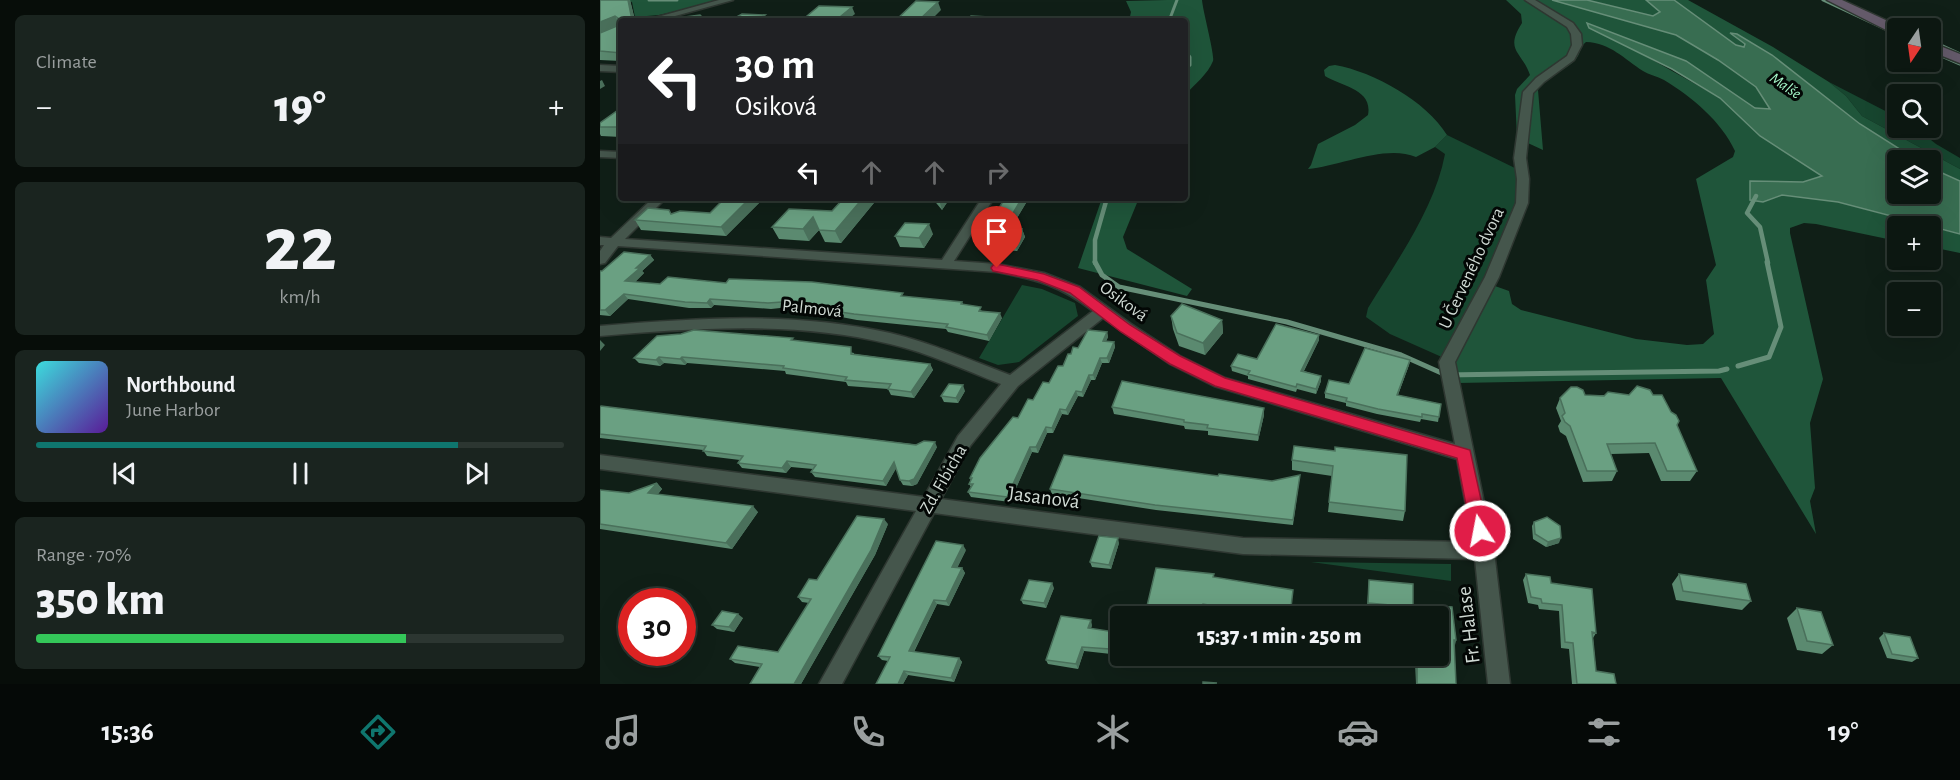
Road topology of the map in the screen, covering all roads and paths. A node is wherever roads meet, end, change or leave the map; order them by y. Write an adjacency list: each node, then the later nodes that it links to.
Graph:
1 (729, 0): 4 (street)
2 (1529, 0): 21 (street, U Červeného dvora)
3 (1833, 0): 5 (street)
4 (659, 18)
5 (1887, 26)
6 (1941, 51): 7 (street)
7 (1960, 59)
8 (600, 68): 9 (street)
9 (618, 69)
10 (600, 154): 11 (street)
11 (618, 155)
12 (657, 201): 15 (street)
13 (986, 201): 17 (street)
14 (600, 241): 15 (street, Osiková)
15 (614, 242): 16 (street); 17 (street, Osiková)
16 (600, 260)
17 (945, 265): 18 (street, Osiková)
18 (1103, 311): 20 (street, Zd. Fibicha); 21 (street, Osiková)
19 (600, 332): 20 (street, Palmová)
20 (1012, 382): 23 (street, Zd. Fibicha)
21 (1464, 454): 24 (street, Fr. Halase)
22 (600, 462): 23 (street, Jasanová)
23 (928, 505): 24 (street, Jasanová); 25 (street, Zd. Fibicha)
24 (1484, 551): 26 (street, Fr. Halase)
25 (830, 684)
26 (1499, 684)

